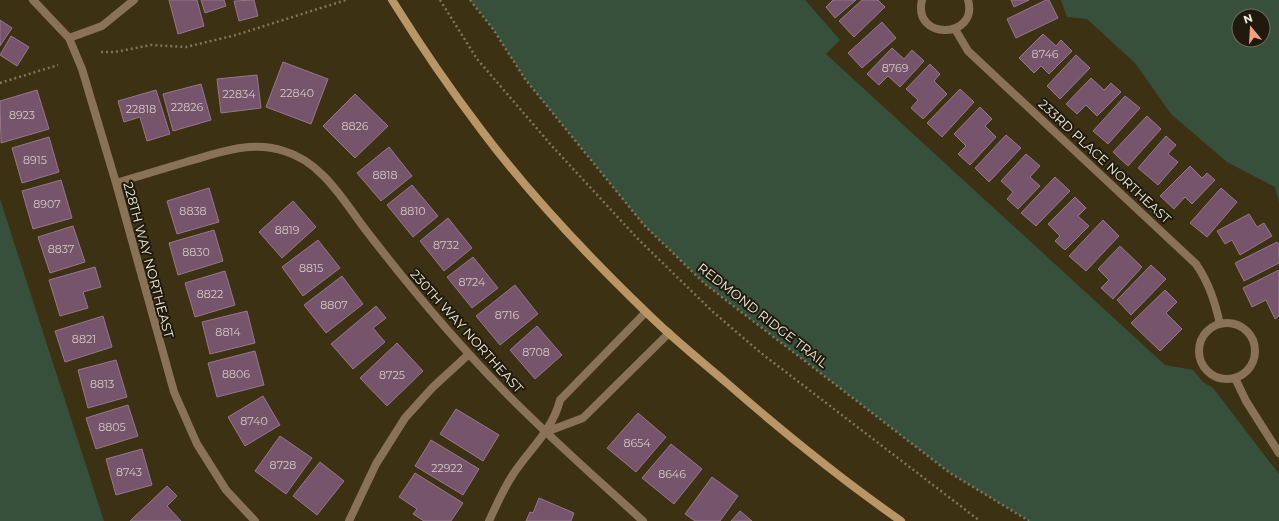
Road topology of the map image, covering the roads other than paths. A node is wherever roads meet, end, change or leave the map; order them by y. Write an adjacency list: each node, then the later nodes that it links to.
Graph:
1 (33, 0): 7 (street, 228TH WAY NORTHEAST)
2 (134, 0): 7 (street)
3 (392, 0): 9 (street)
4 (922, 0): 6 (street)
5 (968, 0): 6 (street)
6 (955, 29): 10 (street, 233RD PLACE NORTHEAST)
7 (69, 38): 8 (street, 228TH WAY NORTHEAST)
8 (116, 183): 12 (street, 230TH WAY NORTHEAST); 16 (street, 228TH WAY NORTHEAST)
9 (646, 312): 11 (street); 14 (street)
10 (1220, 324): 13 (street); 13 (street)
11 (670, 334): 14 (street); 20 (street)
12 (469, 354): 14 (street, 230TH WAY NORTHEAST); 17 (street)
13 (1235, 378): 15 (street)
14 (546, 432): 18 (street); 19 (street, 230TH WAY NORTHEAST)
15 (1279, 453)
16 (255, 521)
17 (348, 521)
18 (489, 521)
19 (643, 521)
20 (901, 521)

